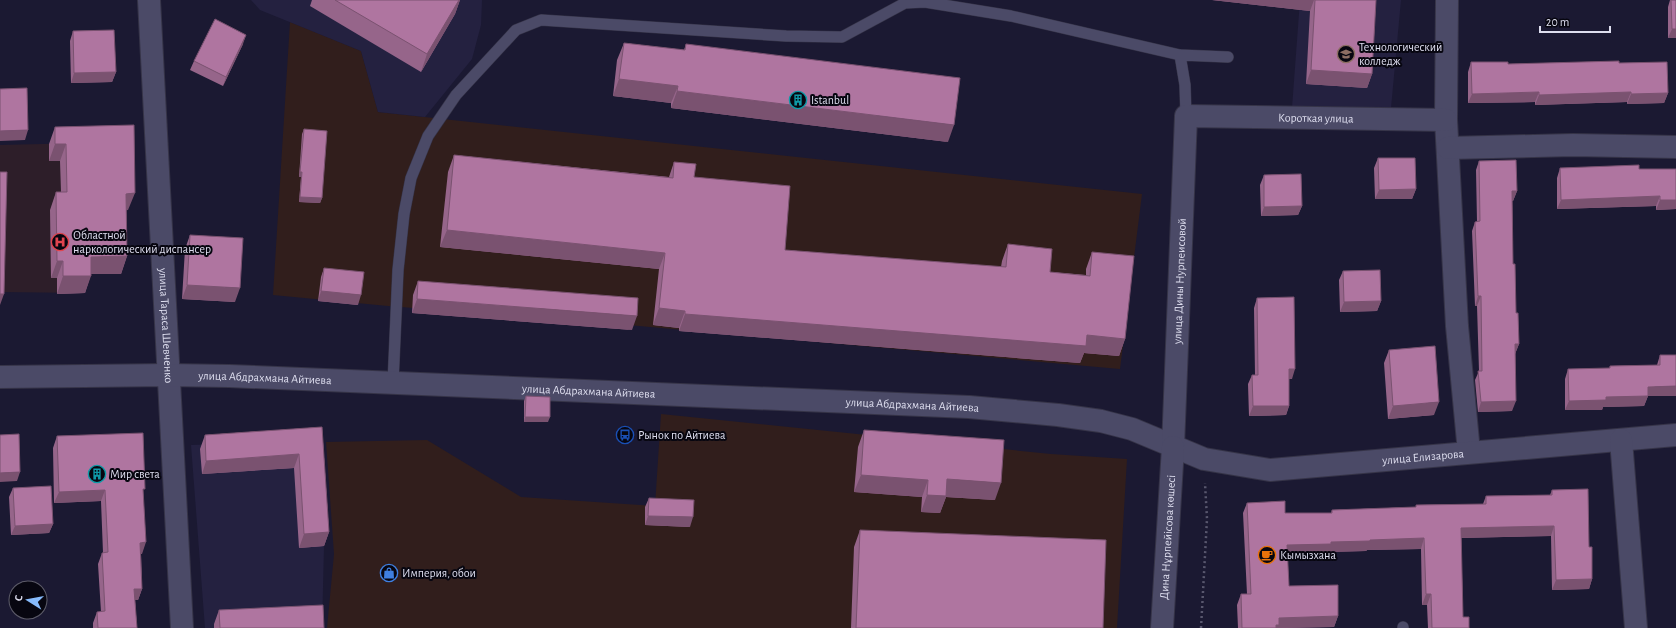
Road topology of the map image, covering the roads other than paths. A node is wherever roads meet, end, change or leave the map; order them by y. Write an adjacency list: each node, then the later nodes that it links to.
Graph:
1 (149, 0): 9 (street, улица Тараса Шевченко)
2 (1447, 0): 6 (street)
3 (1180, 55): 4 (lane); 5 (lane); 11 (lane)
4 (1228, 58)
5 (1186, 116): 6 (street, Короткая улица); 14 (street, улица Дины Нурпеисовой)
6 (1446, 120): 8 (street)
7 (1676, 147): 8 (street)
8 (1448, 148): 15 (street)
9 (168, 375): 10 (street, улица Абдрахмана Айтиева); 11 (street, улица Абдрахмана Айтиева); 16 (street, улица Тараса Шевченко)
10 (0, 376)
11 (393, 383): 14 (street, улица Абдрахмана Айтиева)
12 (1676, 435): 13 (street, улица Елизарова)
13 (1621, 440): 15 (street, улица Елизарова); 18 (street)
14 (1173, 447): 15 (street, улица Елизарова); 17 (street, Дина Нұрпейісова көшесі)
15 (1468, 452)
16 (182, 628)
17 (1162, 628)
18 (1636, 628)

